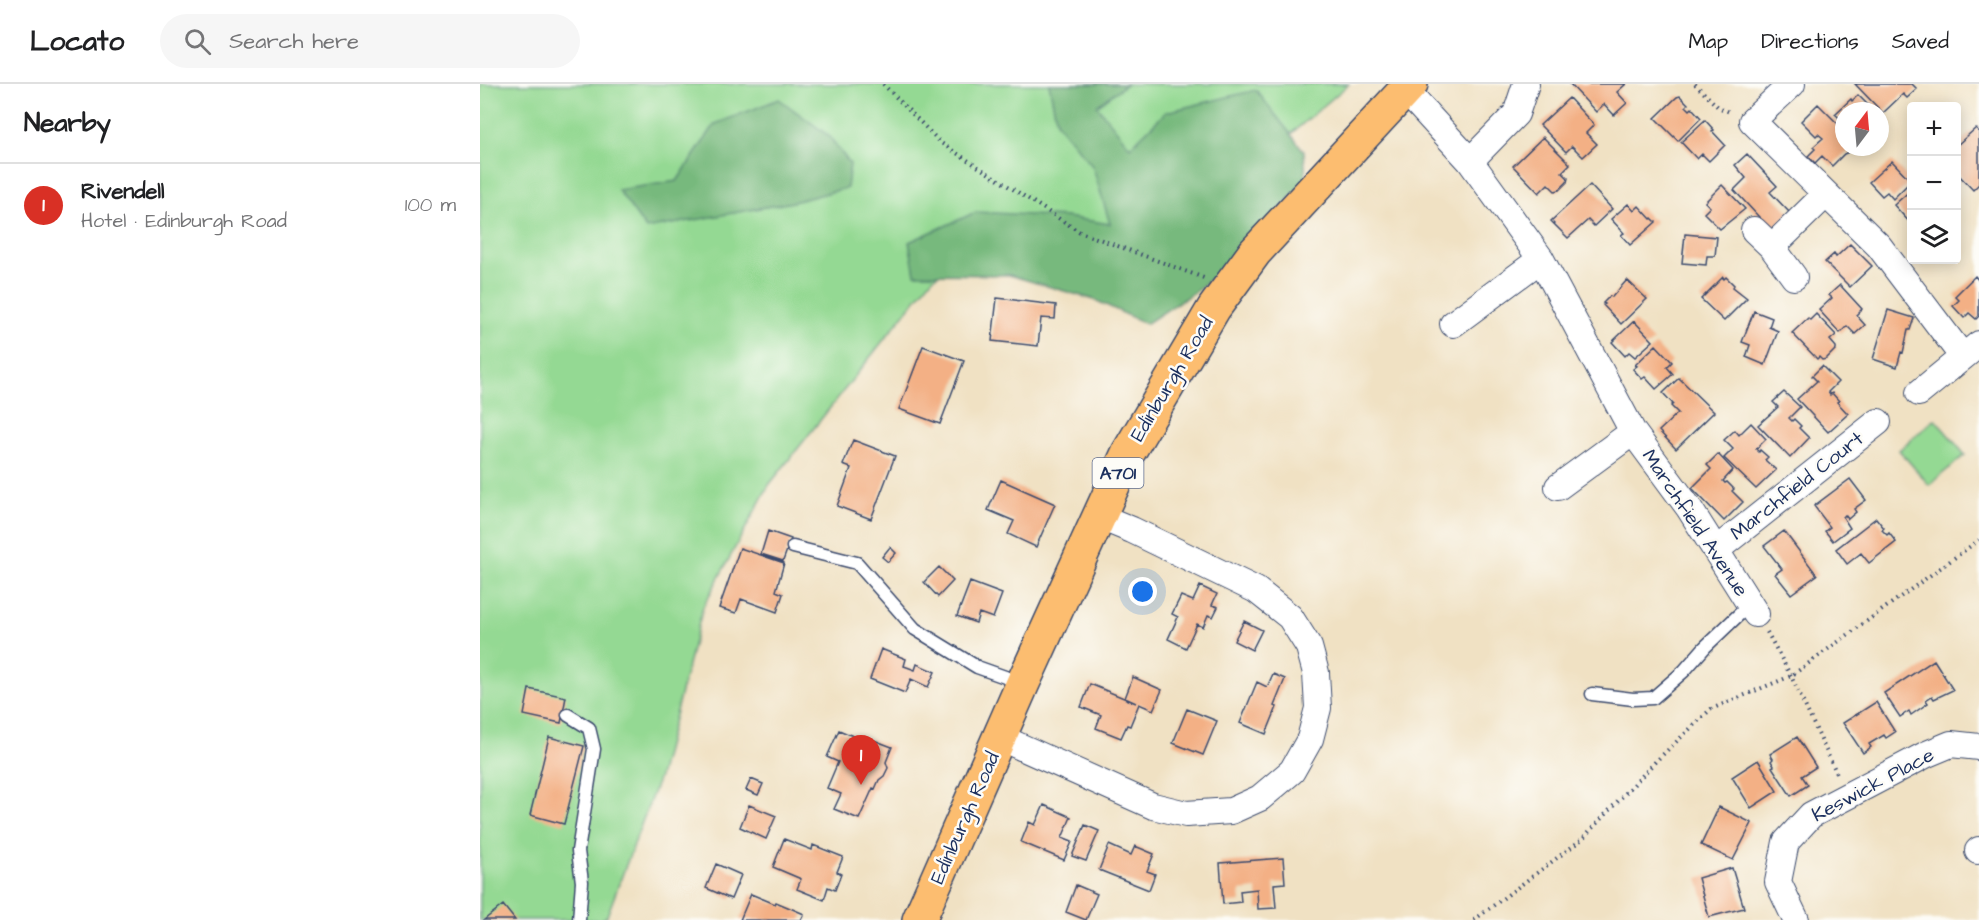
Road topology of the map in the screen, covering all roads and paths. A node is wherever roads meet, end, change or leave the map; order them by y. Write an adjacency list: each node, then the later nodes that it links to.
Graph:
1 (883, 84): 11 (path)
2 (1526, 84): 7 (street)
3 (1695, 84): 6 (path)
4 (1792, 84): 6 (street)
5 (1408, 87): 7 (street, Marchfield Avenue); 11 (main road, Edinburgh Road / A701)
6 (1752, 122): 8 (street)
7 (1470, 161): 9 (street, Marchfield Avenue)
8 (1825, 195): 10 (street); 13 (street)
9 (1541, 259): 12 (street); 16 (street, Marchfield Avenue)
10 (1794, 277)
11 (1230, 287): 18 (main road, Edinburgh Road / A701)
12 (1453, 324)
13 (1971, 351): 14 (street)
14 (1919, 393)
15 (1878, 422): 21 (street, Marchfield Court)
16 (1633, 432): 17 (street, Marchfield Avenue); 21 (street, Marchfield Avenue)
17 (1558, 487)
18 (1098, 516): 24 (main road, Edinburgh Road / A701); 27 (street)
19 (1979, 540): 23 (path)
20 (794, 547): 24 (lane)
21 (1716, 550): 22 (street, Marchfield Avenue)
22 (1753, 609): 23 (path); 25 (lane)
23 (1791, 676): 29 (path); 32 (path)
24 (1023, 684): 27 (main road, Edinburgh Road / A701)
25 (1592, 694)
26 (568, 715): 30 (lane)
27 (1000, 738): 31 (main road, Edinburgh Road / A701)
28 (1979, 747): 29 (street, Keswick Place)
29 (1848, 796): 33 (street, Keswick Place)
30 (579, 920)
31 (919, 920)
32 (1474, 920)
33 (1796, 920)

